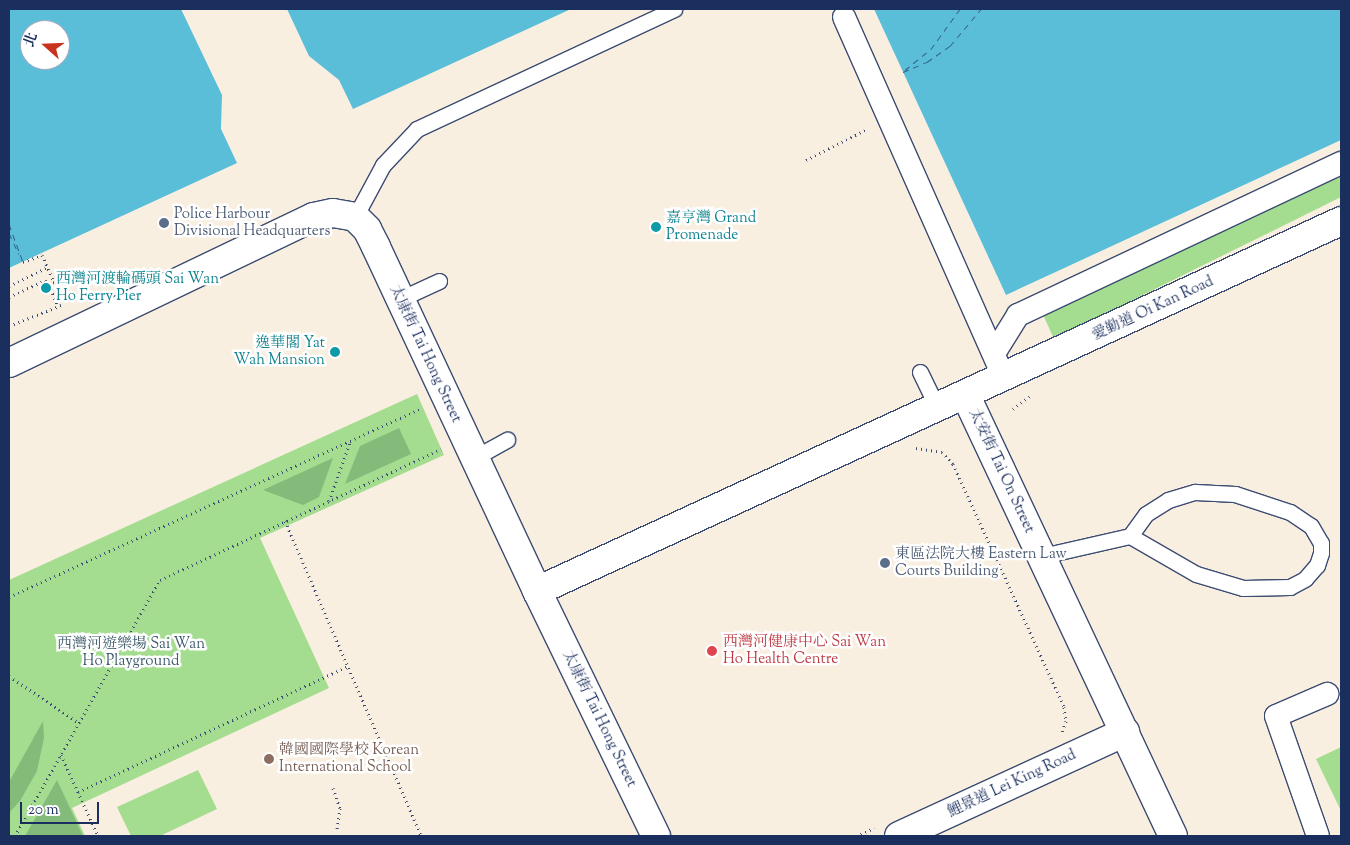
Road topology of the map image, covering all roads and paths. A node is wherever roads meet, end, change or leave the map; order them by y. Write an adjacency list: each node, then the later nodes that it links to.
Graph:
1 (674, 9): 6 (lane)
2 (844, 17): 3 (street)
3 (890, 118): 4 (path); 18 (street)
4 (806, 160)
5 (1341, 163): 18 (street)
6 (355, 217): 14 (street, 太康街 Tai Hong Street); 19 (street)
7 (1341, 221): 21 (street, 愛勤道 Oi Kan Road)
8 (23, 262): 9 (path)
9 (48, 267): 11 (path); 12 (path)
10 (439, 282): 14 (lane)
11 (9, 286)
12 (53, 293): 13 (path); 16 (path)
13 (9, 297)
14 (400, 299): 29 (street, 太康街 Tai Hong Street)
15 (74, 300): 16 (path)
16 (58, 306): 17 (path)
17 (9, 326)
18 (995, 352): 21 (street)
19 (9, 363)
20 (920, 372): 24 (lane)
21 (1002, 379): 22 (street, 愛勤道 Oi Kan Road)
22 (966, 396): 24 (street, 太安街 Tai On Street); 33 (street, 太安街 Tai On Street)
23 (429, 405): 26 (path)
24 (938, 409): 34 (street, 太安街 Tai On Street)
25 (507, 440): 29 (lane)
26 (350, 441): 30 (path); 35 (path)
27 (447, 445): 30 (path)
28 (909, 450): 41 (path)
29 (474, 458): 34 (street, 太康街 Tai Hong Street)
30 (329, 501): 31 (path)
31 (285, 521): 36 (path); 39 (path)
32 (1130, 536): 32 (lane); 33 (lane)
33 (1042, 556): 40 (street, 太安街 Tai On Street)
34 (537, 591): 50 (street, 太康街 Tai Hong Street)
35 (9, 597)
36 (348, 666): 44 (path); 49 (path)
37 (9, 676): 39 (path)
38 (1327, 694): 53 (street)
39 (79, 723): 42 (path)
40 (1125, 732): 46 (street, 鯉景道 Lei King Road); 52 (street, 太安街 Tai On Street)
41 (1059, 738)
42 (61, 755): 44 (path); 47 (path)
43 (332, 788): 45 (path)
44 (78, 792): 48 (path)
45 (337, 830)
46 (891, 830): 51 (path)
47 (15, 836)
48 (98, 836)
49 (421, 836)
50 (656, 836)
51 (856, 836)
52 (1173, 836)
53 (1318, 836)

